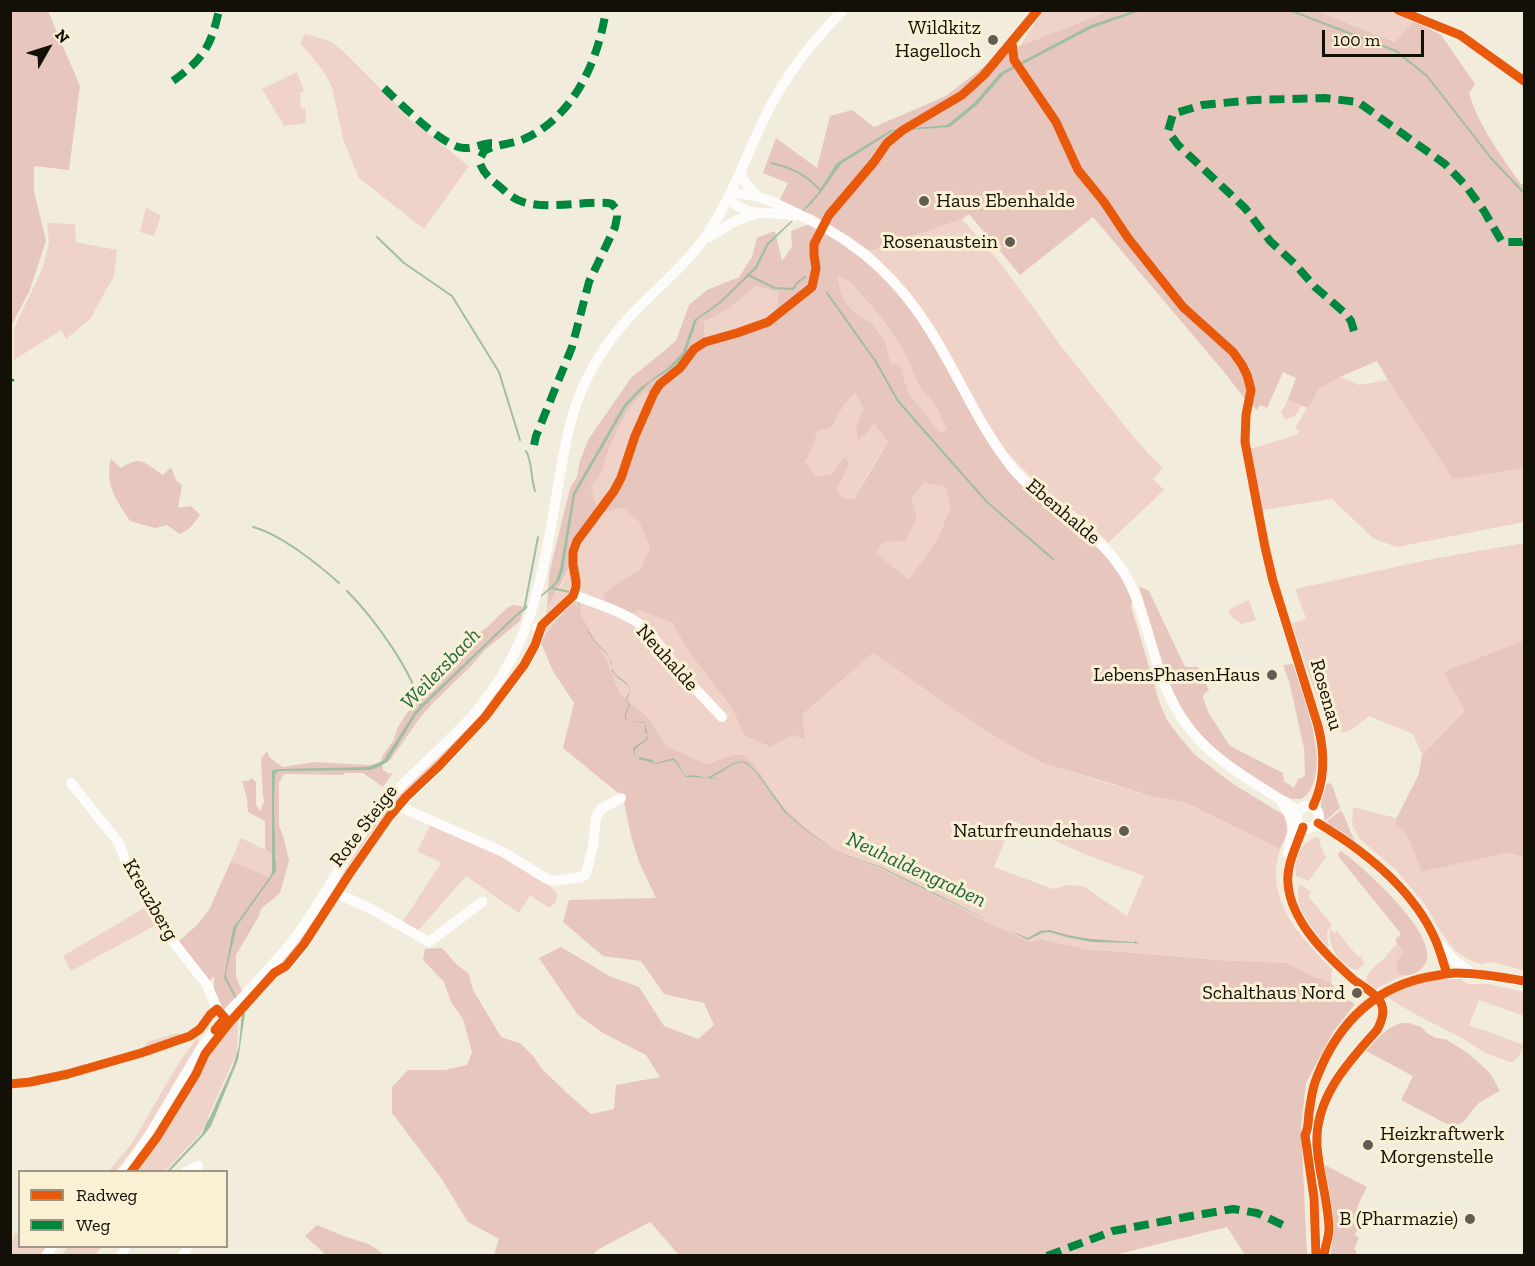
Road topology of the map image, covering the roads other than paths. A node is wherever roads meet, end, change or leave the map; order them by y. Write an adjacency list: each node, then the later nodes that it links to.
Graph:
1 (843, 10): 4 (street)
2 (1398, 10): 3 (street)
3 (1524, 81)
4 (740, 173): 5 (street); 6 (street)
5 (730, 196): 6 (street, Ebenhalde); 7 (street, Ebenhalde); 9 (street)
6 (757, 196): 8 (street, Ebenhalde)
7 (757, 213): 8 (street, Ebenhalde); 9 (street)
8 (809, 220): 16 (street, Ebenhalde)
9 (701, 243): 12 (street)
10 (1277, 595): 18 (street, Rosenau)
11 (542, 626): 12 (street); 13 (street, Neuhalde); 17 (street, Rote Steige)
12 (526, 627): 27 (street)
13 (722, 717)
14 (72, 783): 29 (street, Kreuzberg)
15 (621, 798): 17 (street, Rote Steige)
16 (1281, 799): 19 (street, Ebenhalde); 22 (street)
17 (398, 806): 23 (street, Rote Steige)
18 (1313, 806): 19 (street); 20 (street)
19 (1298, 811): 21 (street)
20 (1318, 823): 21 (street); 25 (street)
21 (1303, 827): 22 (street)
22 (1289, 867): 30 (street)
23 (336, 894): 24 (street, Rote Steige); 27 (street, Rote Steige)
24 (482, 903)
25 (1435, 939): 26 (street); 26 (street)
26 (1474, 974): 28 (street)
27 (264, 975): 29 (street)
28 (1524, 981)
29 (229, 1013): 32 (street)
30 (1318, 1121): 34 (street); 35 (street)
31 (198, 1166): 33 (street)
32 (124, 1170)
33 (190, 1170)
34 (1316, 1256)
35 (1324, 1256)

